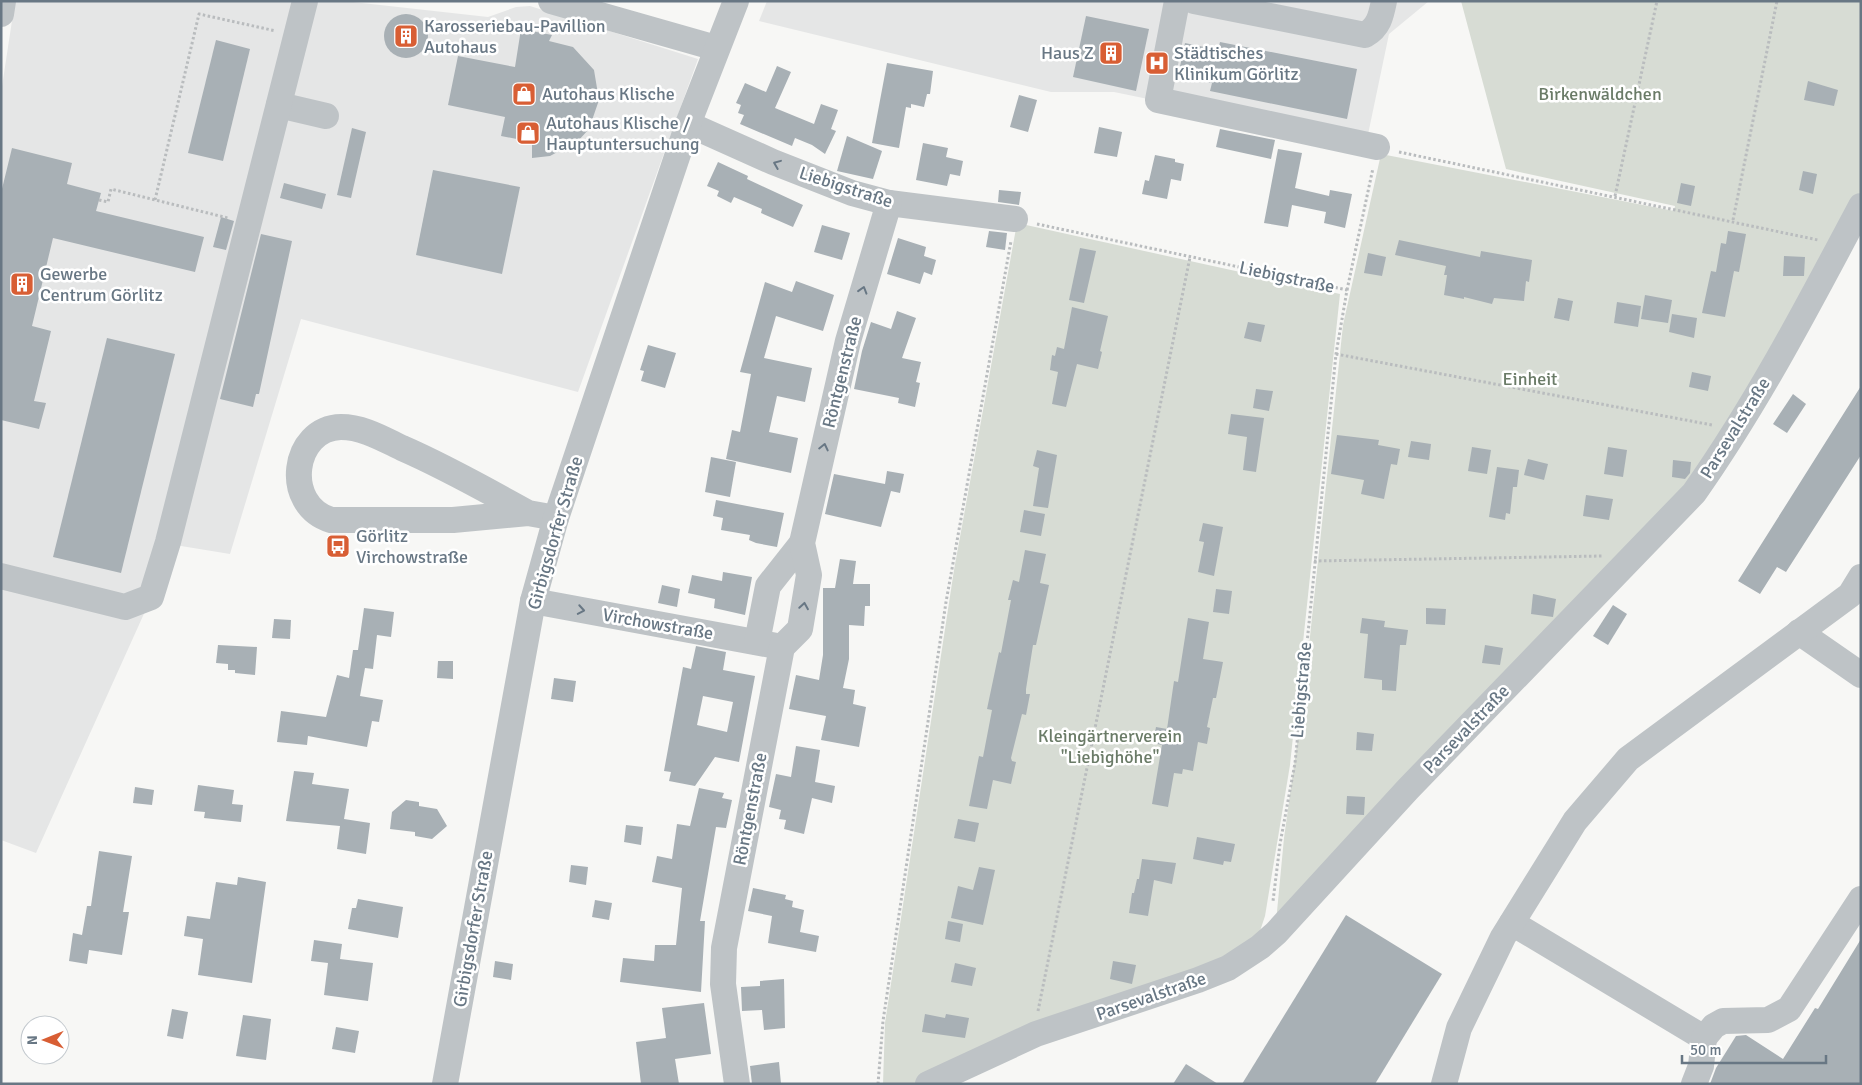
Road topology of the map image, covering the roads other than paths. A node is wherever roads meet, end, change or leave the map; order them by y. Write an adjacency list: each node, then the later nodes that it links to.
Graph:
1 (3, 1): 8 (street)
2 (304, 1): 10 (street)
3 (550, 1): 9 (street)
4 (736, 1): 9 (street, Girbigsdorfer Straße)
5 (1177, 1): 13 (street)
6 (1194, 1): 7 (street)
7 (1384, 1)
8 (1, 14)
9 (716, 48): 12 (street, Girbigsdorfer Straße)
10 (279, 104): 11 (street); 20 (street)
11 (326, 116)
12 (688, 124): 14 (street, Liebigstraße, one-way to 12); 18 (street, Girbigsdorfer Straße)
13 (1377, 147)
14 (889, 203): 16 (street, Liebigstraße); 19 (street, Röntgenstraße, one-way to 14)
15 (1861, 206): 31 (street, Parsevalstraße)
16 (1016, 219)
17 (528, 513): 17 (street); 18 (street)
18 (556, 518): 22 (street, Girbigsdorfer Straße)
19 (802, 543): 24 (street, Röntgenstraße); 24 (street, Röntgenstraße, one-way to 19)
20 (1, 576)
21 (1861, 577): 23 (street)
22 (533, 601): 24 (street, Virchowstraße, one-way to 24); 29 (street, Girbigsdorfer Straße)
23 (1799, 632): 25 (street); 27 (street)
24 (770, 645): 30 (street, Röntgenstraße)
25 (1861, 675)
26 (1861, 899): 28 (street)
27 (1512, 923): 28 (street); 32 (street)
28 (1704, 1038): 33 (street)
29 (445, 1084)
30 (737, 1084)
31 (928, 1084)
32 (1444, 1084)
33 (1694, 1084)

